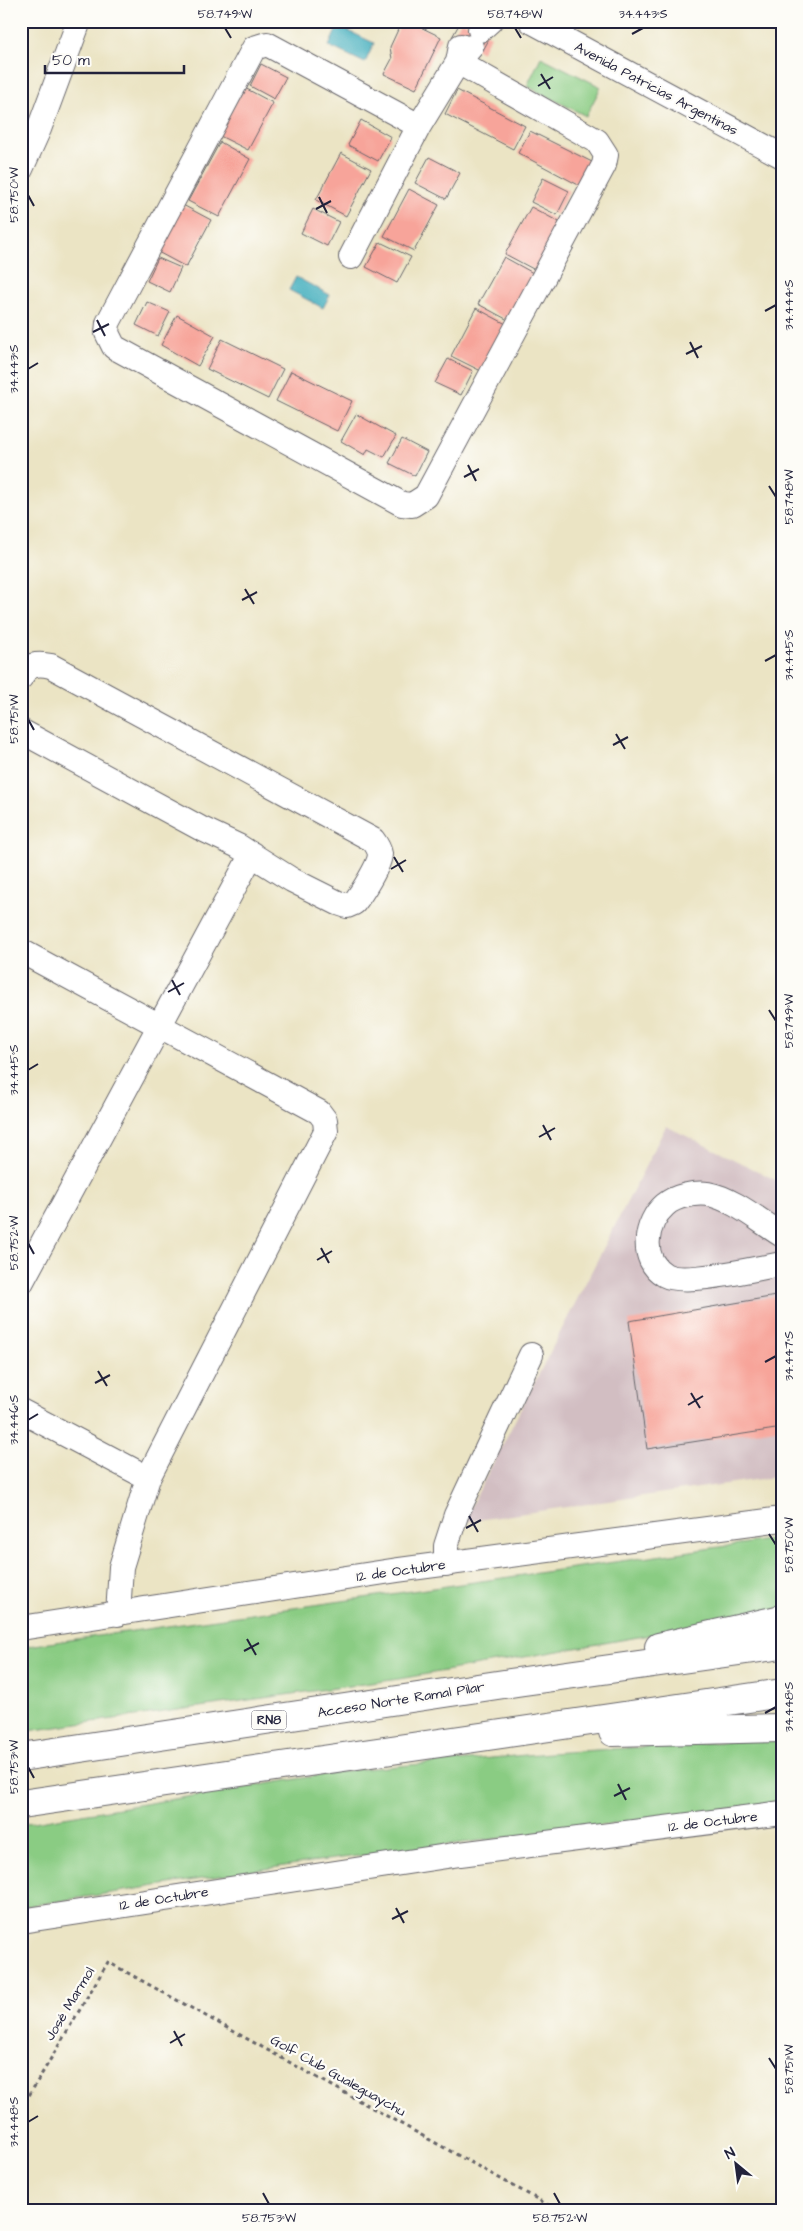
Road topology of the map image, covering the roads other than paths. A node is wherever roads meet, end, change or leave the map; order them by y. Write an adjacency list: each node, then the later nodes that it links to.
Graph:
1 (79, 21): 7 (street)
2 (531, 21): 3 (street, Avenida Patricias Argentinas)
3 (556, 27): 6 (street, Avenida Patricias Argentinas)
4 (472, 35): 5 (street); 5 (street)
5 (419, 126): 8 (street)
6 (782, 156)
7 (21, 169)
8 (351, 257)
9 (21, 677): 11 (street)
10 (21, 732): 11 (street)
11 (245, 850): 13 (street)
12 (21, 951): 13 (street)
13 (152, 1022): 15 (street); 17 (street); 20 (street)
14 (782, 1235): 16 (street)
15 (21, 1251)
16 (782, 1264)
17 (21, 1283)
18 (532, 1355): 22 (street)
19 (21, 1411): 20 (street)
20 (148, 1478): 23 (street)
21 (782, 1519): 22 (street, 12 de Octubre)
22 (446, 1564): 23 (street, 12 de Octubre)
23 (118, 1614): 25 (street, 12 de Octubre)
24 (782, 1619): 27 (highway)
25 (21, 1628)
26 (782, 1645): 27 (highway, Acceso Norte Ramal Pilar / RN8)
27 (517, 1682): 31 (highway, Acceso Norte Ramal Pilar / RN8)
28 (782, 1693): 30 (highway)
29 (782, 1728): 30 (highway)
30 (495, 1734): 32 (highway)
31 (21, 1757)
32 (21, 1804)
33 (782, 1813): 34 (street, 12 de Octubre)
34 (21, 1921)

